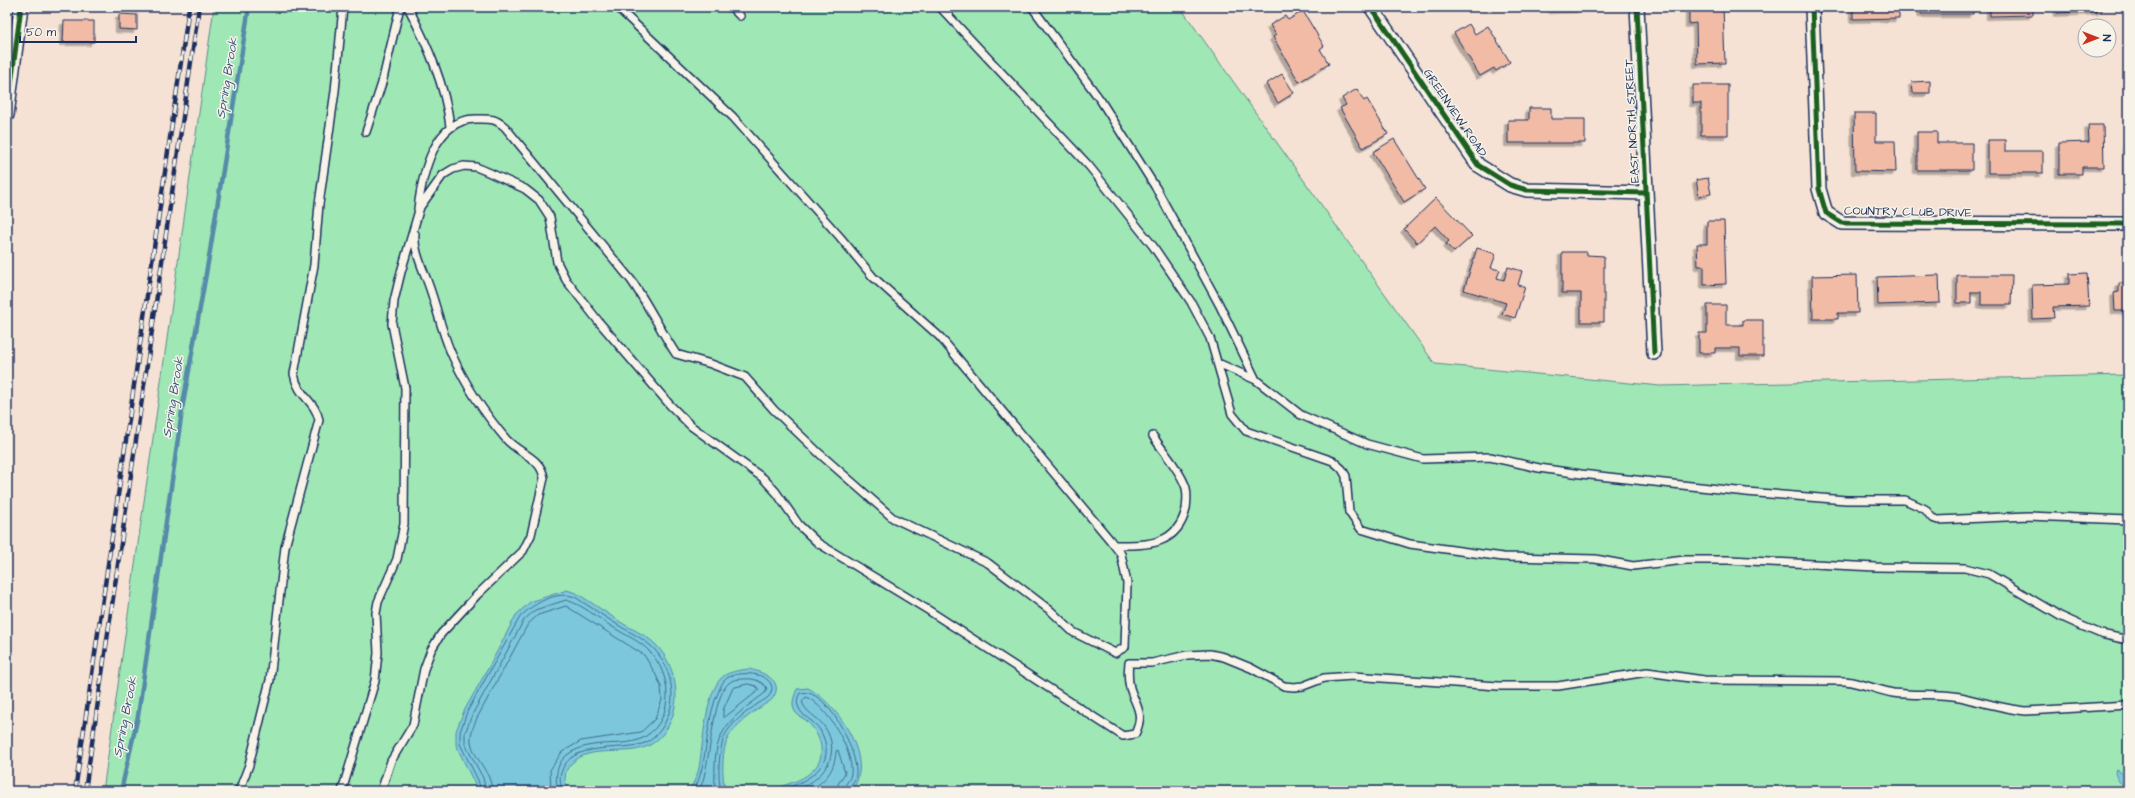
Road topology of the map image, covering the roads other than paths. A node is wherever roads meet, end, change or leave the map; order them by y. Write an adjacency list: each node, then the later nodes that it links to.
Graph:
1 (21, 7): 13 (street)
2 (343, 7): 30 (lane)
3 (400, 7): 16 (lane)
4 (408, 7): 15 (lane)
5 (617, 7): 25 (lane)
6 (731, 7): 12 (lane)
7 (940, 7): 21 (lane)
8 (1032, 7): 22 (lane)
9 (1371, 7): 17 (street, GREENVIEW ROAD)
10 (1637, 7): 17 (street, EAST NORTH STREET)
11 (1812, 7): 19 (street, COUNTRY CLUB DRIVE)
12 (740, 16)
13 (12, 36): 14 (street)
14 (7, 115)
15 (450, 126): 18 (lane); 27 (lane)
16 (366, 132)
17 (1646, 193): 20 (street, EAST NORTH STREET)
18 (416, 222): 28 (lane); 31 (lane); 32 (lane)
19 (2128, 224)
20 (1654, 354)
21 (1218, 363): 22 (lane); 26 (lane)
22 (1256, 380): 24 (lane)
23 (1153, 436): 25 (lane)
24 (2128, 520)
25 (1114, 545): 27 (lane)
26 (2128, 640)
27 (1120, 652): 28 (lane)
28 (1129, 662): 29 (lane)
29 (2128, 705)
30 (239, 791)
31 (342, 791)
32 (381, 791)

